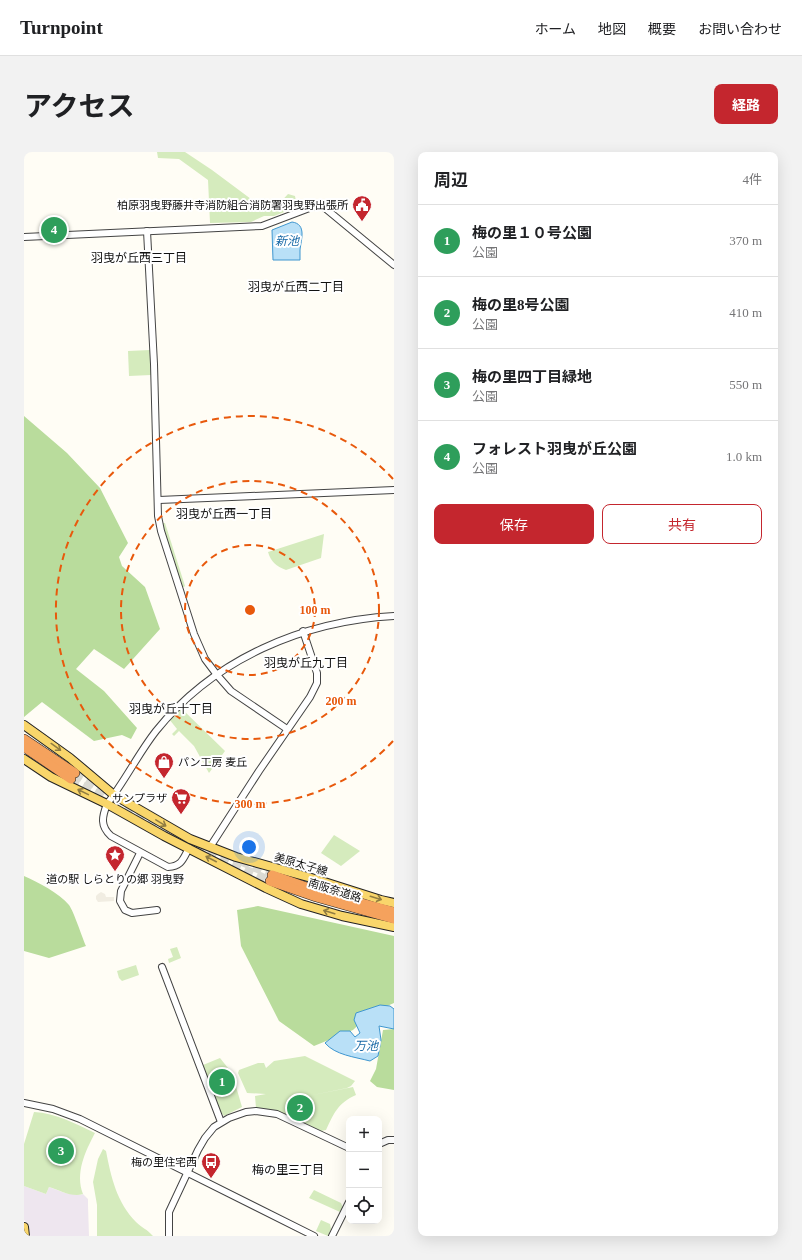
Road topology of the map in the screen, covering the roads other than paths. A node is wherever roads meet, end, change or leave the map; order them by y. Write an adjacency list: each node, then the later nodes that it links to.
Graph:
1 (147, 231): 2 (street); 3 (street); 5 (street)
2 (24, 237)
3 (394, 265)
4 (394, 490): 5 (street)
5 (159, 500): 8 (street)
6 (394, 616): 7 (street)
7 (303, 631): 8 (street); 10 (street)
8 (217, 675): 10 (street); 14 (street)
9 (24, 725): 14 (main road, 美原太子線, one-way to 14)
10 (287, 729): 17 (street)
11 (24, 739): 12 (highway)
12 (24, 747)
13 (24, 759): 15 (main road, one-way to 13)
14 (114, 795): 15 (street); 17 (main road, 美原太子線, one-way to 17)
15 (107, 804): 16 (main road); 18 (street)
16 (189, 848): 18 (street); 23 (main road, one-way to 16)
17 (210, 848): 19 (main road, 美原太子線, one-way to 19)
18 (140, 853): 20 (street)
19 (394, 903)
20 (157, 910)
21 (394, 912): 22 (highway, 南阪奈道路)
22 (394, 919)
23 (394, 928)
24 (162, 967): 26 (street)
25 (24, 1104): 30 (street)
26 (221, 1122): 29 (street); 30 (street)
27 (394, 1140): 28 (street)
28 (382, 1143)
29 (346, 1147)
30 (187, 1173): 34 (street); 35 (street)
31 (346, 1208): 36 (street)
32 (24, 1227): 33 (main road)
33 (25, 1236)
34 (169, 1236)
35 (314, 1236)
36 (332, 1236)

